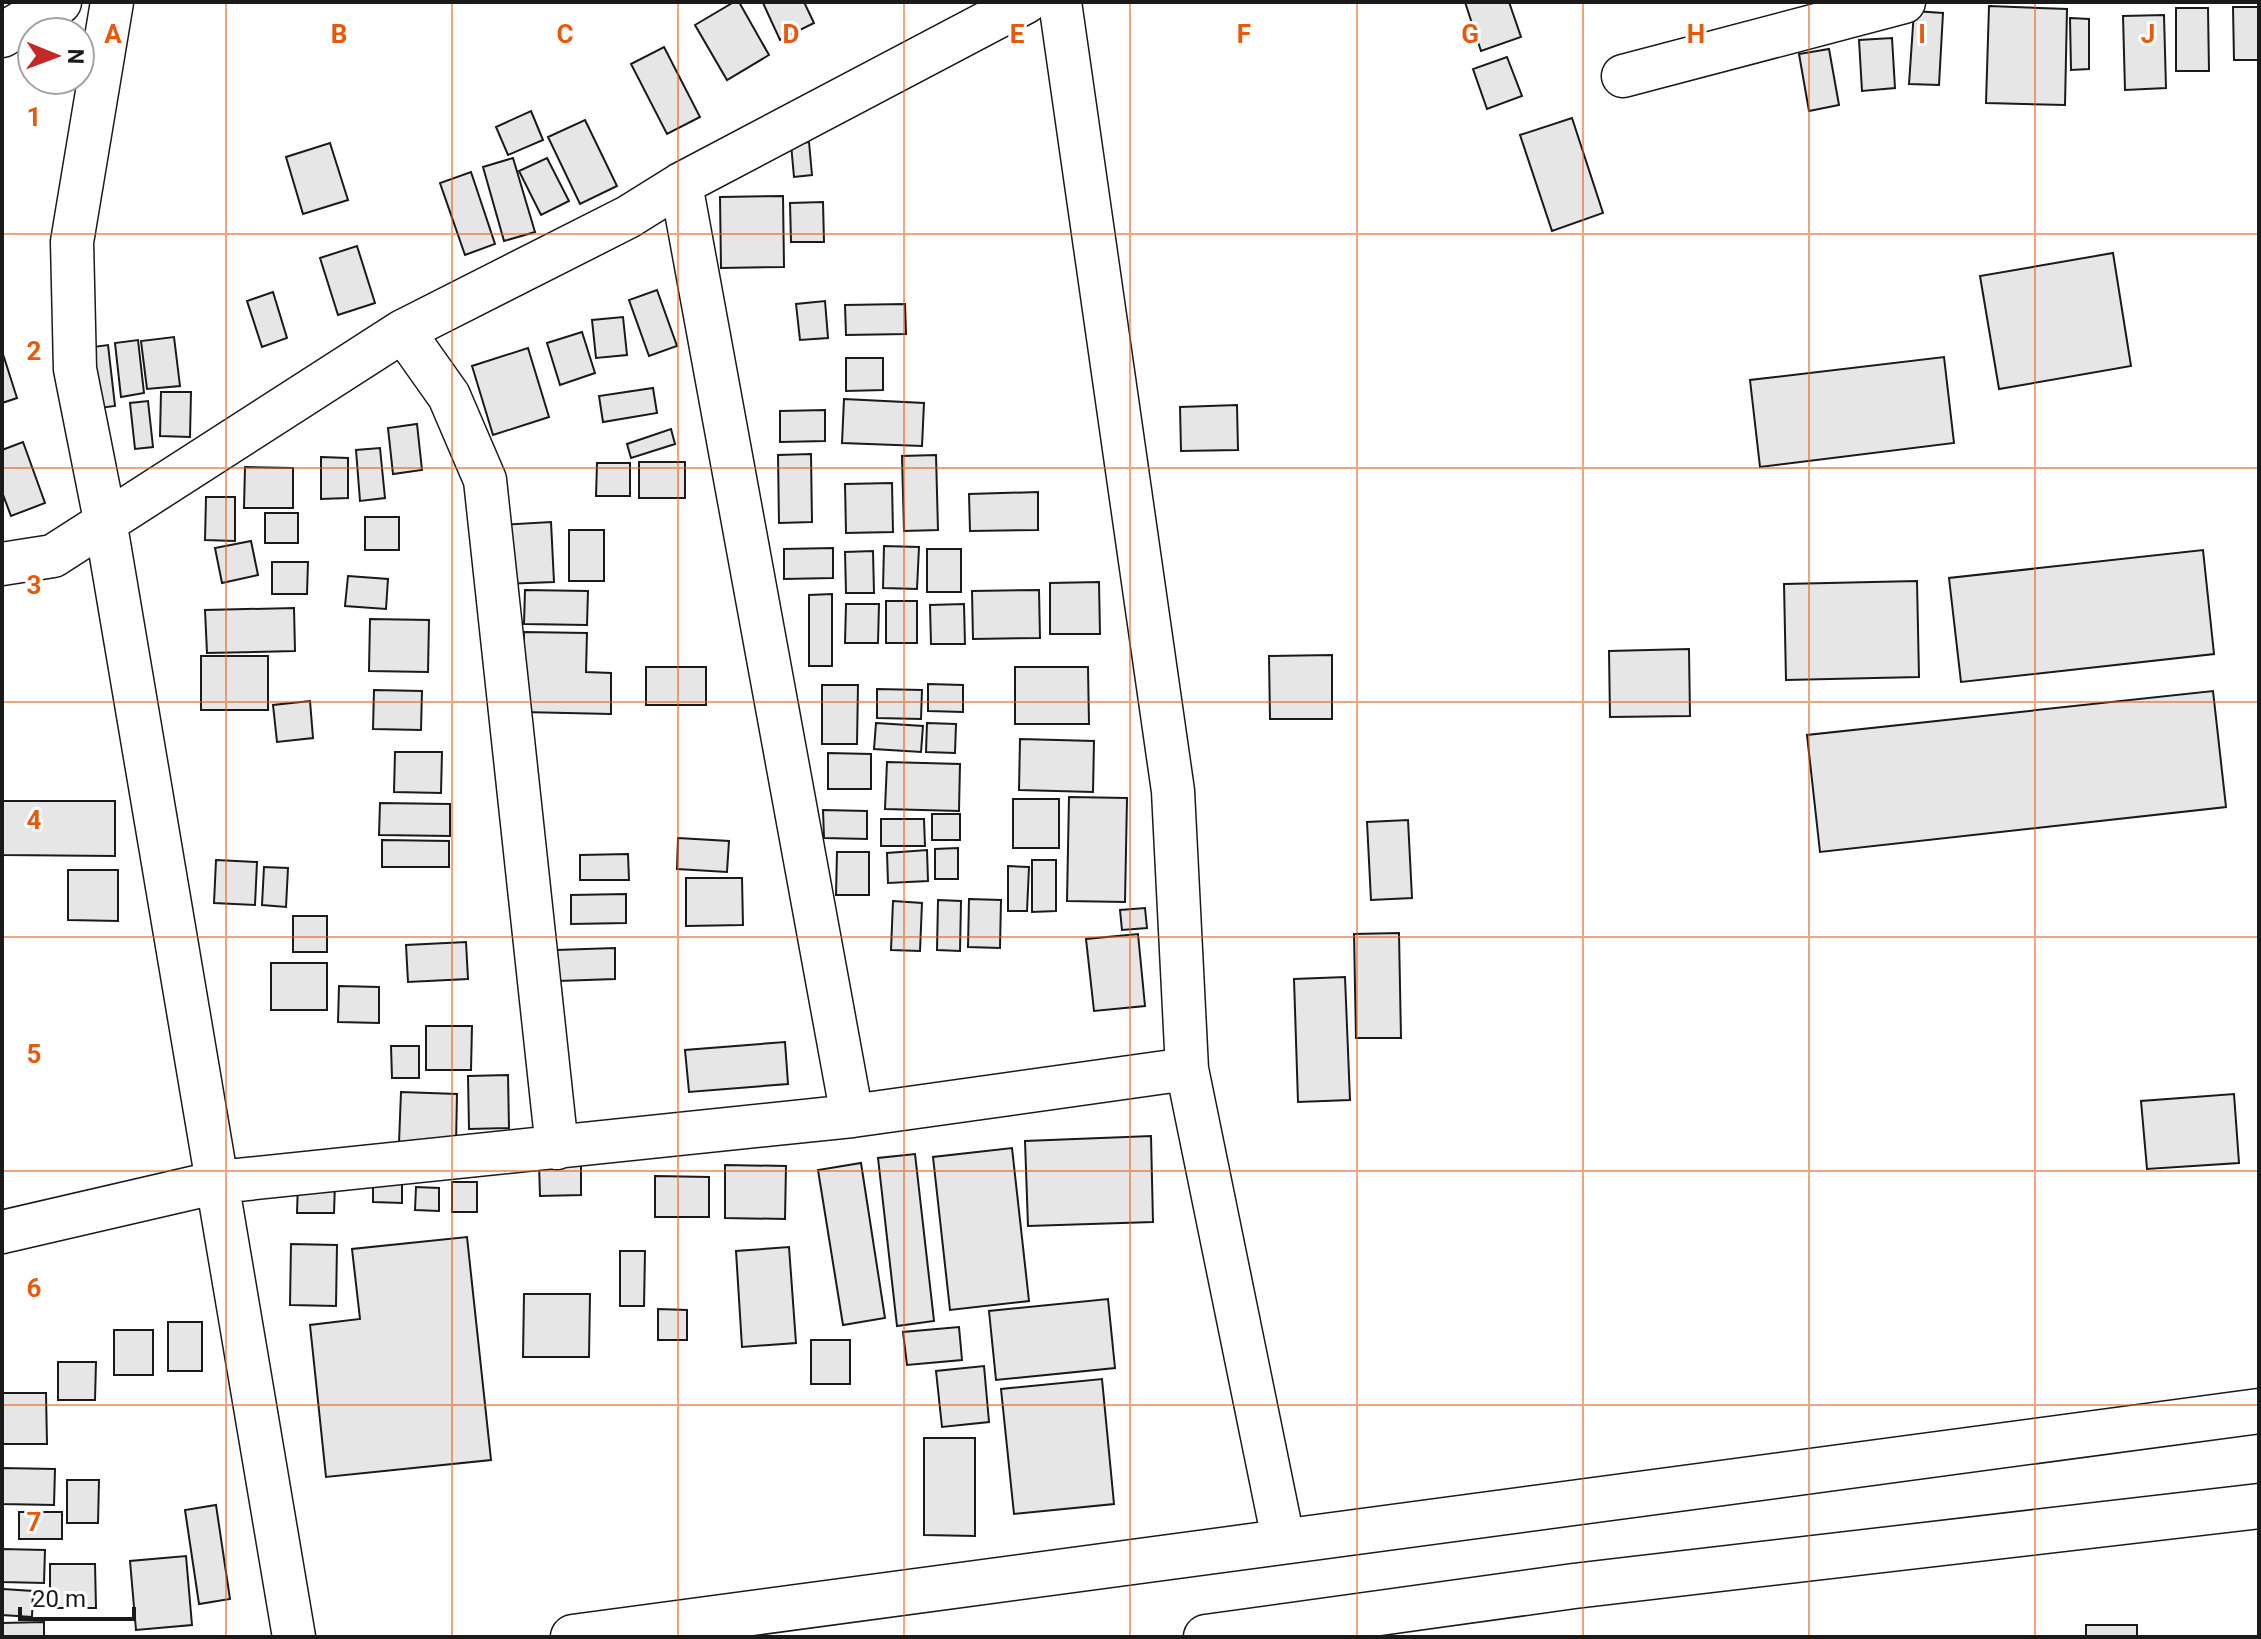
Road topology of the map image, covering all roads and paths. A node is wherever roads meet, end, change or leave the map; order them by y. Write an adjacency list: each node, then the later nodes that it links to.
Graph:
1 (59, 2): 6 (main road)
2 (112, 2): 10 (street)
3 (1026, 2): 8 (street)
4 (1060, 2): 12 (street)
5 (1904, 2): 7 (street)
6 (2, 35)
7 (1623, 76)
8 (681, 184): 9 (street); 13 (street)
9 (403, 331): 10 (street); 14 (street)
10 (105, 520): 11 (street); 15 (street)
11 (2, 564)
12 (1187, 1069): 13 (street); 19 (street)
13 (852, 1116): 14 (street)
14 (557, 1148): 15 (street)
15 (218, 1182): 16 (street); 20 (street)
16 (2, 1232)
17 (2259, 1411): 19 (main road)
18 (2259, 1506): 22 (main road)
19 (1283, 1539): 21 (main road)
20 (294, 1637)
21 (573, 1637)
22 (1206, 1637)

